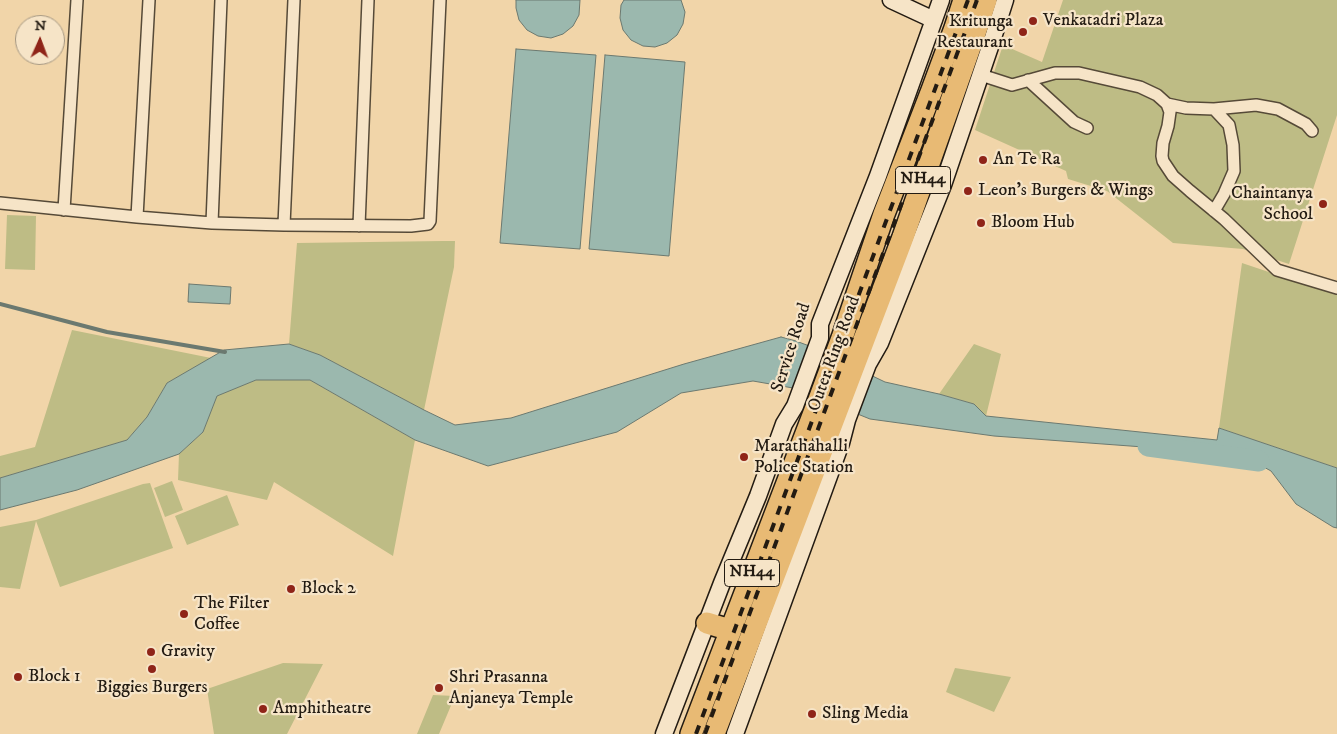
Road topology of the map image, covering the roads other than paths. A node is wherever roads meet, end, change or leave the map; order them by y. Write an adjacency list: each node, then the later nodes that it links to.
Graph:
1 (77, 0): 20 (street)
2 (149, 0): 22 (street)
3 (221, 0): 23 (street)
4 (294, 0): 24 (street)
5 (368, 0): 25 (street)
6 (440, 0): 25 (street)
7 (891, 0): 12 (street)
8 (941, 0): 12 (street, Service Road)
9 (964, 0): 28 (highway, Outer Ring Road / NH44)
10 (986, 0): 27 (highway, Outer Ring Road / NH44)
11 (1005, 0): 13 (street)
12 (934, 20): 28 (street, Service Road)
13 (980, 76): 14 (street); 27 (street)
14 (1028, 80): 15 (street); 17 (street)
15 (1168, 104): 16 (street); 21 (street)
16 (1214, 109): 18 (street); 21 (street)
17 (1087, 128)
18 (1312, 131)
19 (0, 203): 20 (street)
20 (64, 210): 22 (street)
21 (1214, 211): 26 (street)
22 (137, 217): 23 (street)
23 (212, 224): 24 (street)
24 (284, 225): 25 (street)
25 (359, 226)
26 (1337, 288)
27 (862, 362): 29 (highway, Outer Ring Road / NH44)
28 (804, 409): 30 (street, Service Road); 31 (highway, Outer Ring Road / NH44)
29 (841, 416): 34 (highway, Outer Ring Road / NH44); 35 (street)
30 (707, 623): 31 (highway); 32 (street, Service Road)
31 (730, 630): 33 (highway, Outer Ring Road / NH44)
32 (664, 734)
33 (691, 734)
34 (714, 734)
35 (735, 734)

